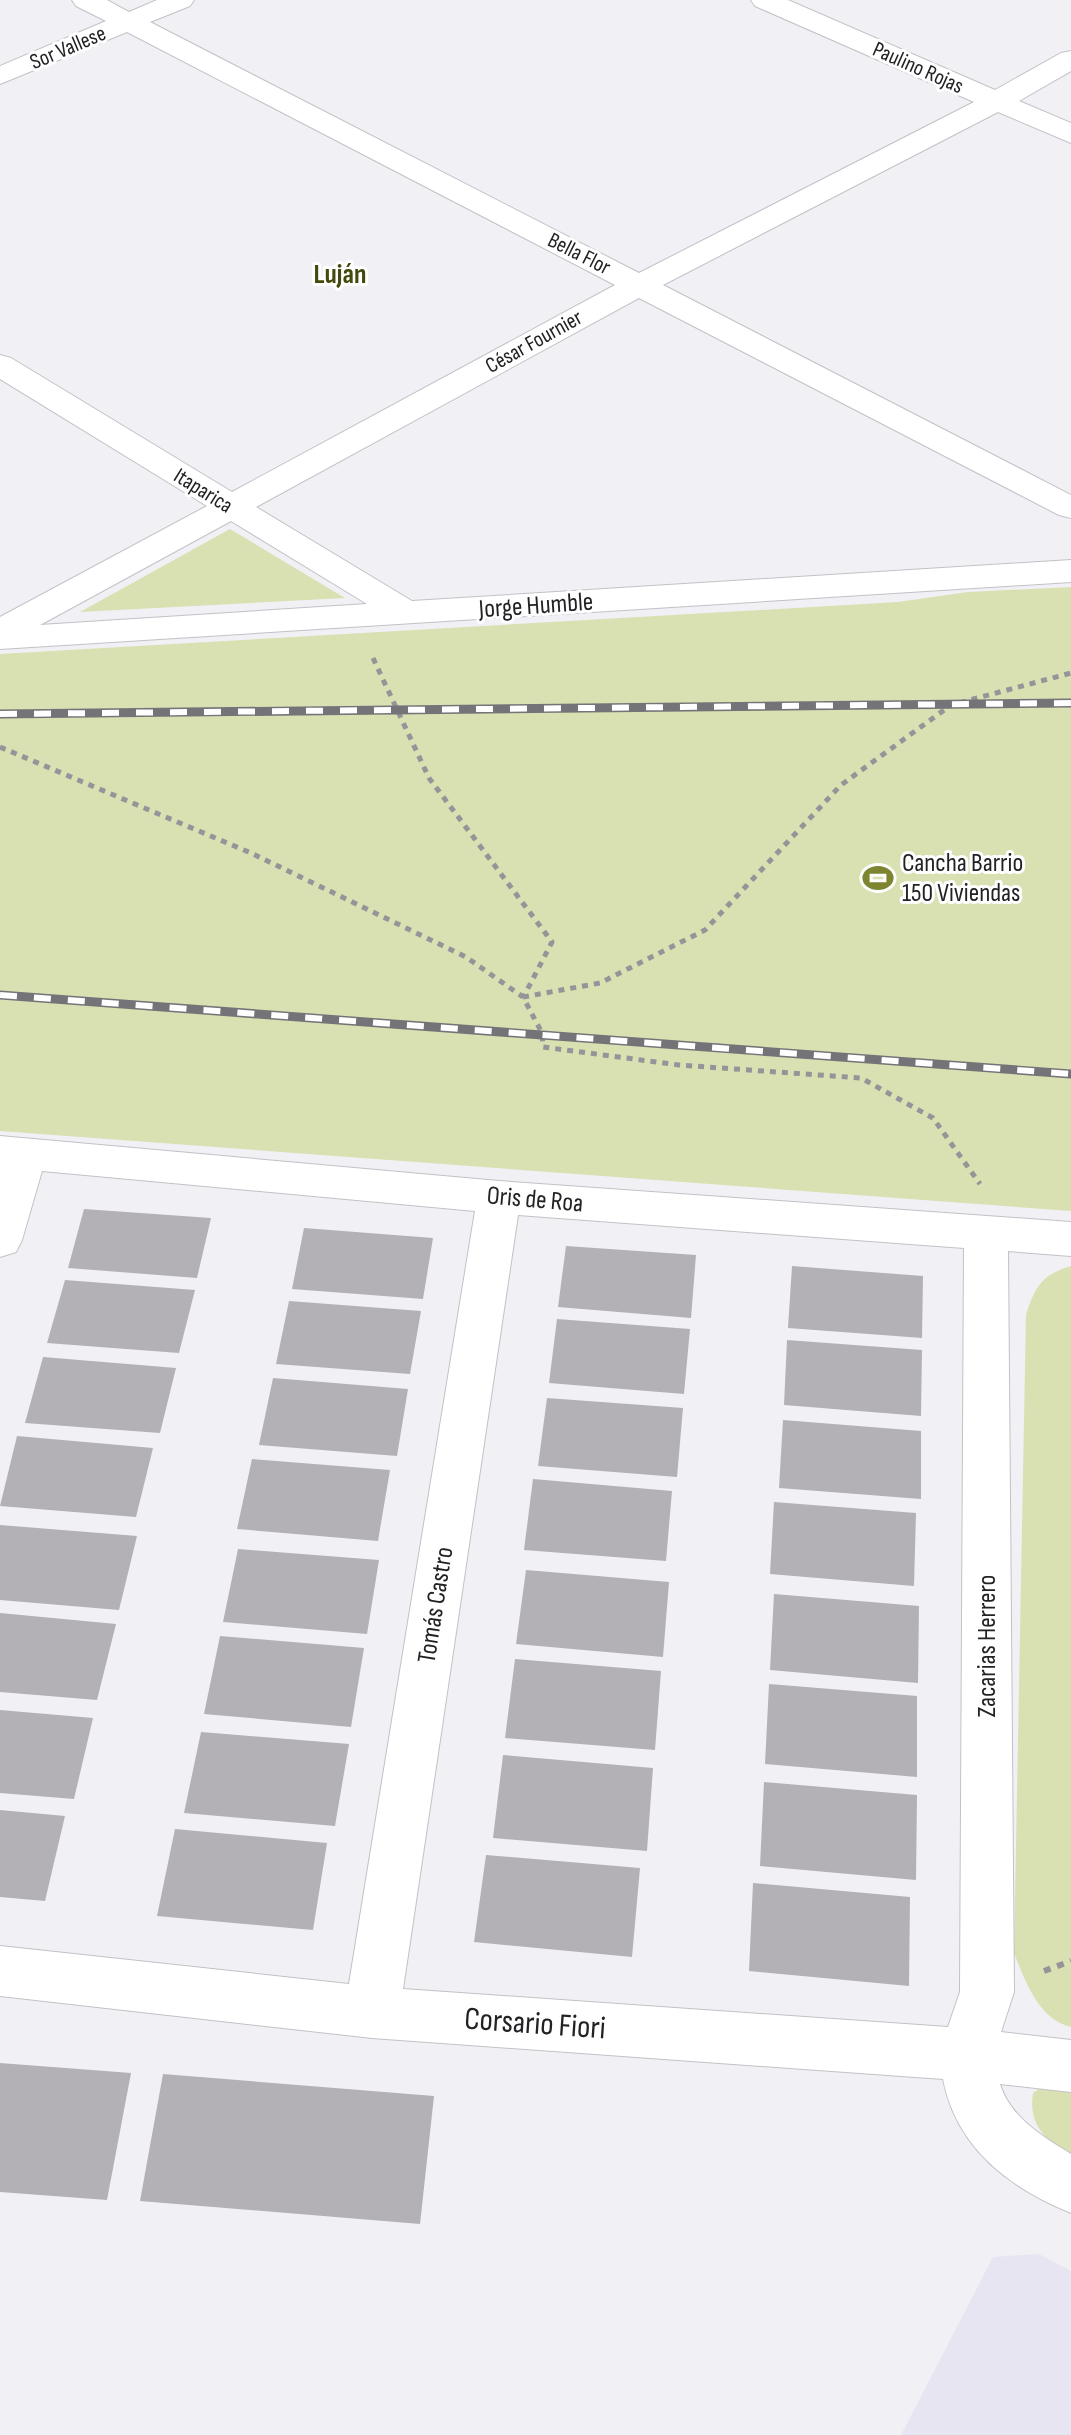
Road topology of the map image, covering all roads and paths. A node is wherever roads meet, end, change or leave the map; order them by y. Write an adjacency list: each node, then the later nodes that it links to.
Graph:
1 (86, 0): 4 (street, Bella Flor)
2 (180, 0): 4 (street, Sor Vallese)
3 (765, 0): 7 (street, Paulino Rojas)
4 (129, 22): 6 (street, Sor Vallese); 9 (street, Bella Flor)
5 (1071, 59): 7 (street, César Fournier)
6 (0, 76)
7 (996, 102): 8 (street, Paulino Rojas); 9 (street, César Fournier)
8 (1071, 134)
9 (639, 285): 11 (street, César Fournier); 12 (street, Bella Flor)
10 (0, 365): 11 (street, Itaparica)
11 (231, 507): 14 (street, Itaparica); 16 (street, César Fournier)
12 (1071, 508)
13 (1071, 571): 14 (street, Jorge Humble)
14 (408, 614): 15 (street, Jorge Humble)
15 (354, 617): 17 (street, Jorge Humble); 20 (path)
16 (0, 632)
17 (0, 638)
18 (1071, 673): 20 (path)
19 (0, 747): 20 (path)
20 (523, 997): 23 (path)
21 (13, 1153): 22 (street, Oris de Roa); 25 (street)
22 (499, 1197): 23 (street, Oris de Roa); 27 (street, Tomás Castro)
23 (986, 1235): 24 (street, Oris de Roa); 28 (street, Zacarias Herrero)
24 (1071, 1239)
25 (0, 1240)
26 (0, 1971): 27 (street, Corsario Fiori)
27 (372, 2012): 28 (street, Corsario Fiori)
28 (969, 2055): 29 (street, Corsario Fiori); 30 (street)
29 (1071, 2066)
30 (1071, 2185)

